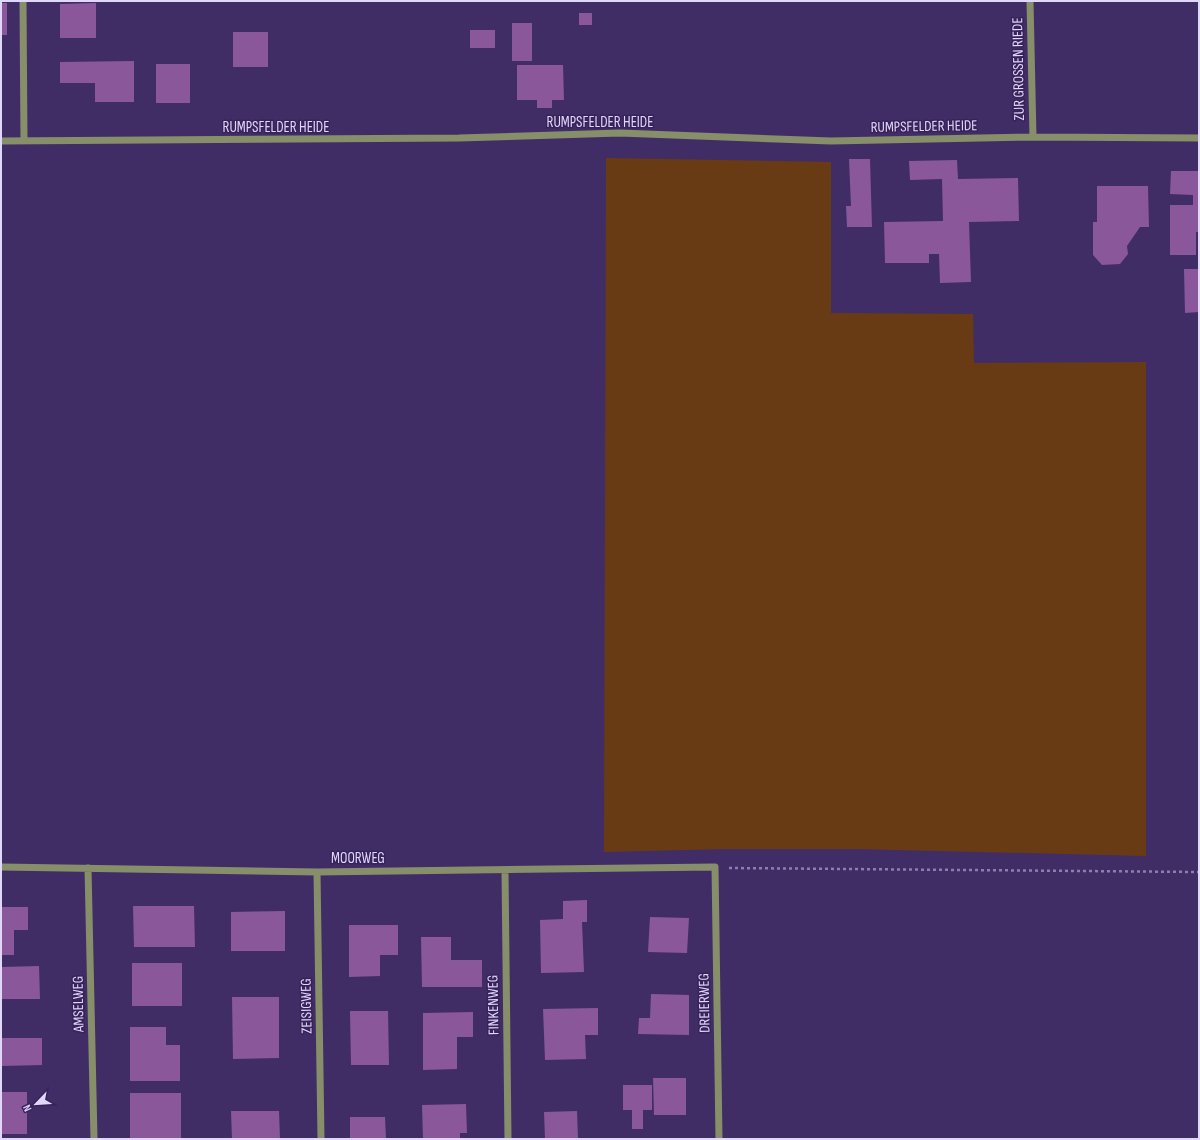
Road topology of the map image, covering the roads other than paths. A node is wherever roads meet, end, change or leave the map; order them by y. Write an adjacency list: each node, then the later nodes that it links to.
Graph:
1 (23, 1): 6 (street)
2 (1030, 1): 3 (street, ZUR GROSSEN RIEDE)
3 (1033, 137): 4 (street, RUMPSFELDER HEIDE); 6 (street, RUMPSFELDER HEIDE)
4 (1199, 138)
5 (1, 141): 6 (street, RUMPSFELDER HEIDE)
6 (24, 141)
7 (1, 868): 8 (street, MOORWEG)
8 (88, 868): 11 (street, MOORWEG); 12 (street, AMSELWEG)
9 (715, 868): 10 (street, MOORWEG); 15 (street, DREIERWEG)
10 (505, 871): 11 (street, MOORWEG); 14 (street, FINKENWEG)
11 (317, 872): 13 (street, ZEISIGWEG)
12 (94, 1139)
13 (321, 1139)
14 (508, 1139)
15 (718, 1139)

